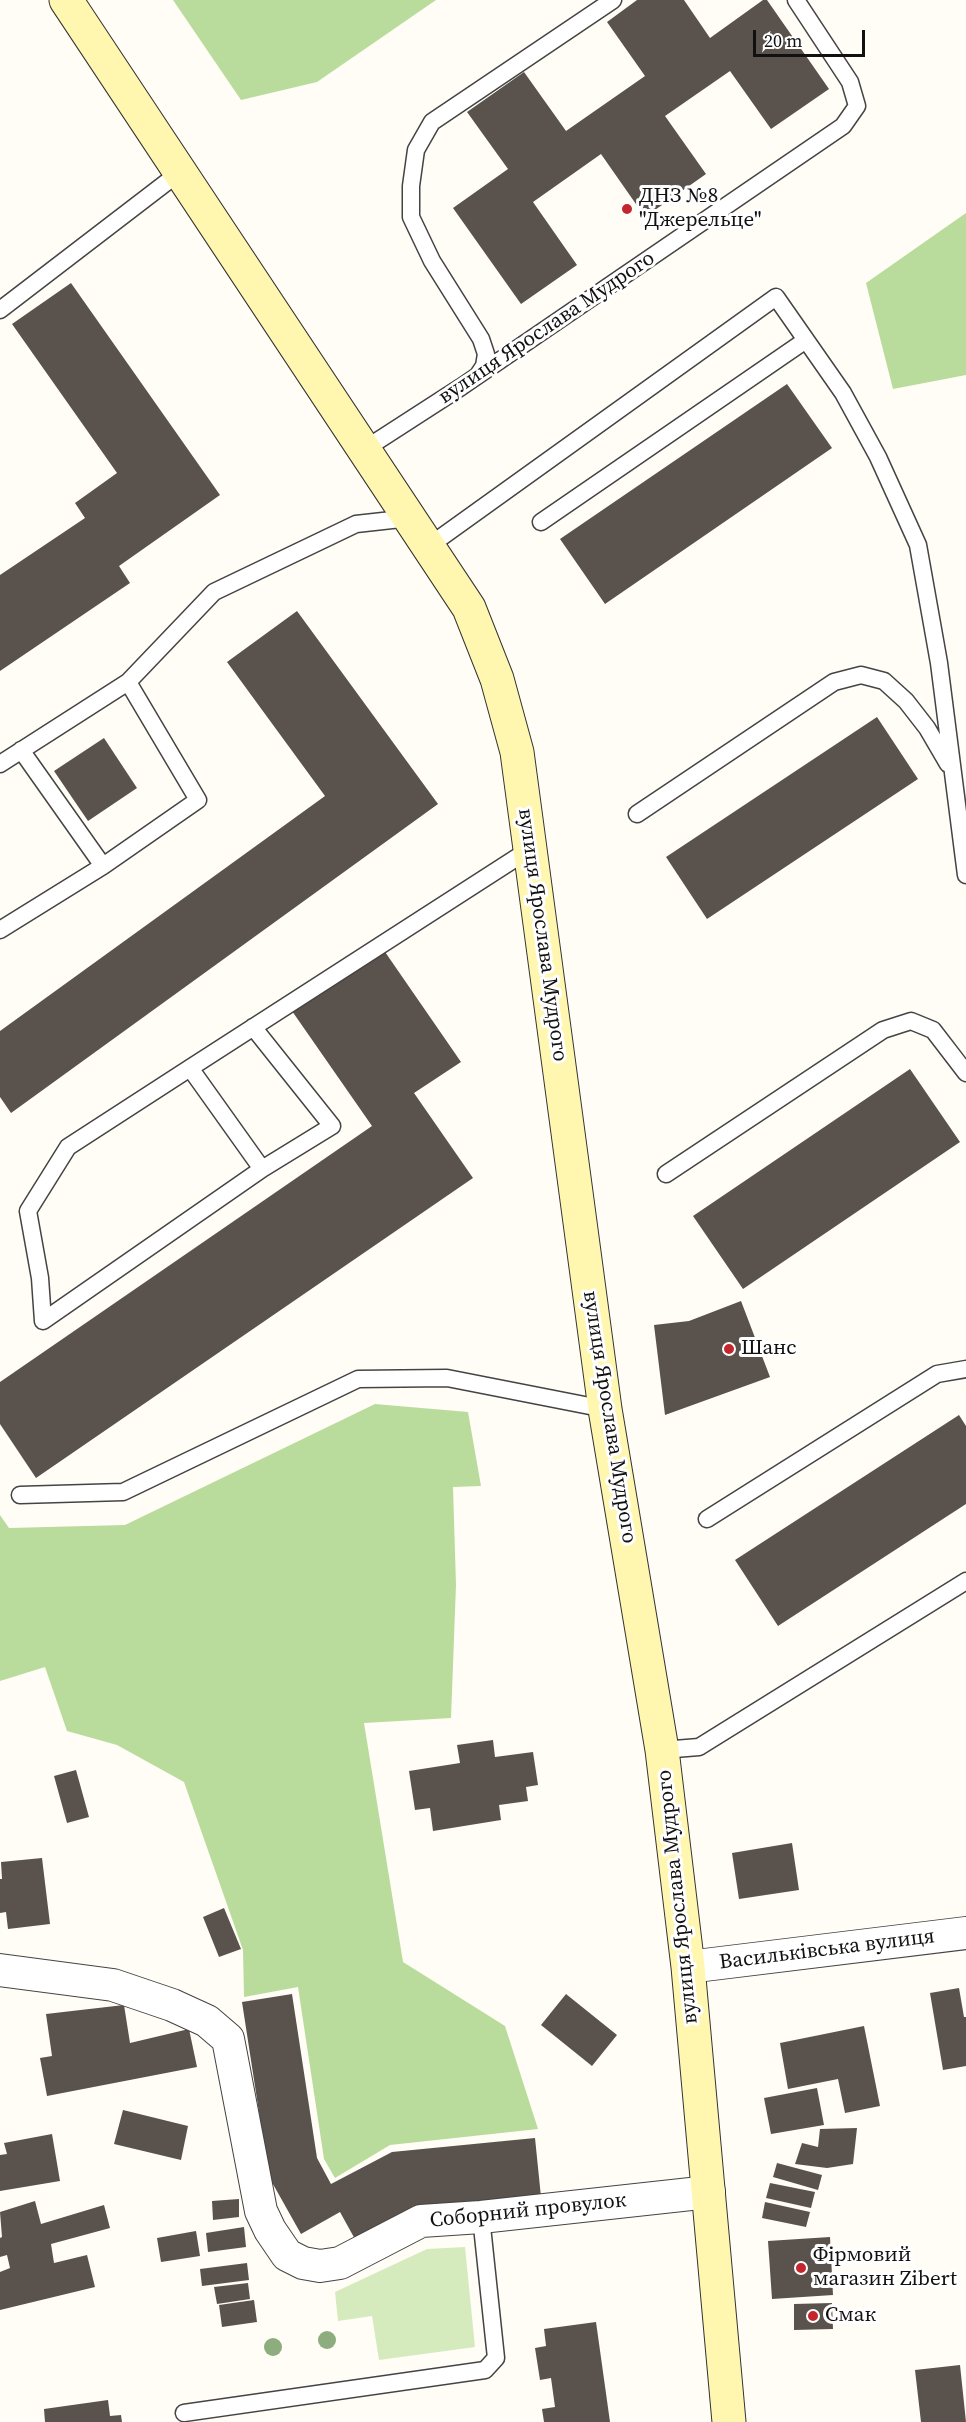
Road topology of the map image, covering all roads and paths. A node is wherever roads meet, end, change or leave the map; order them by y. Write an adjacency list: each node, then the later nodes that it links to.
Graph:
1 (66, 0): 4 (street, вулиця Ярослава Мудрого)
2 (613, 0): 7 (lane, вулиця Ярослава Мудрого)
3 (796, 0): 8 (lane, вулиця Ярослава Мудрого)
4 (180, 172): 5 (lane); 8 (street, вулиця Ярослава Мудрого)
5 (0, 310)
6 (806, 339): 10 (lane); 11 (lane); 15 (lane)
7 (477, 376)
8 (365, 449): 9 (street, вулиця Ярослава Мудрого)
9 (410, 518): 11 (street, вулиця Ярослава Мудрого); 12 (lane)
10 (541, 522)
11 (429, 546): 17 (street, вулиця Ярослава Мудрого)
12 (128, 682): 13 (lane); 18 (lane)
13 (21, 750): 14 (lane); 18 (lane)
14 (0, 764)
15 (953, 772): 16 (lane); 19 (lane)
16 (637, 814)
17 (530, 849): 21 (lane); 27 (street, вулиця Ярослава Мудрого)
18 (103, 866): 20 (lane)
19 (966, 875)
20 (0, 930)
21 (253, 1028): 22 (lane); 24 (lane)
22 (190, 1068): 24 (lane); 24 (lane)
23 (966, 1073): 25 (lane)
24 (262, 1169)
25 (666, 1174)
26 (966, 1369): 29 (lane)
27 (605, 1409): 28 (lane); 31 (street, вулиця Ярослава Мудрого)
28 (20, 1495)
29 (707, 1519)
30 (966, 1581): 31 (lane)
31 (662, 1750): 33 (street, вулиця Ярослава Мудрого)
32 (966, 1933): 33 (street, Васильківська вулиця)
33 (688, 1967): 35 (street, вулиця Ярослава Мудрого)
34 (0, 1970): 36 (street, Соборний провулок)
35 (709, 2192): 36 (street, Соборний провулок); 38 (street, вулиця Ярослава Мудрого)
36 (481, 2217): 37 (lane)
37 (184, 2413)
38 (729, 2422)

